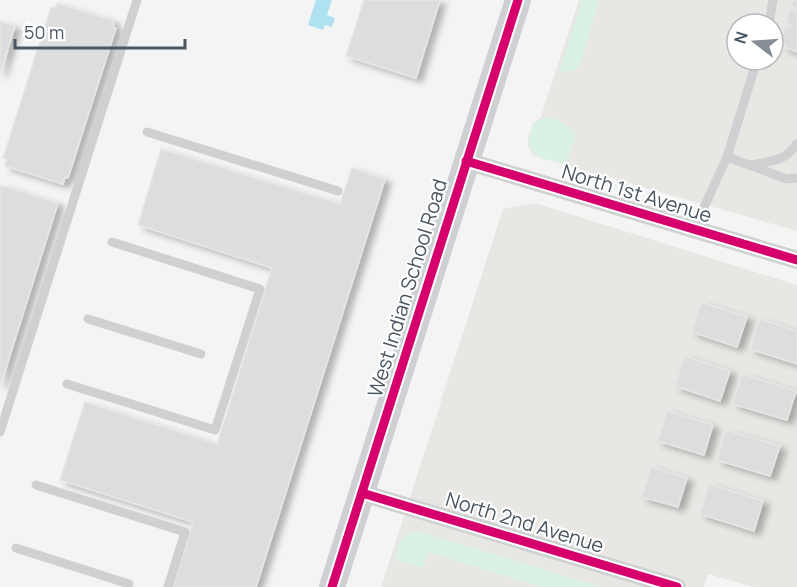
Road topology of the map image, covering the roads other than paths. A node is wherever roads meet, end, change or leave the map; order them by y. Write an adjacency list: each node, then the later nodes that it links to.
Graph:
1 (137, 0): 17 (lane)
2 (518, 0): 7 (main road, West Indian School Road)
3 (753, 72): 6 (lane)
4 (147, 132): 10 (lane)
5 (797, 144): 8 (lane)
6 (727, 157): 8 (lane); 11 (lane)
7 (466, 161): 11 (street, North 1st Avenue); 19 (main road, West Indian School Road)
8 (748, 165): 9 (lane)
9 (797, 178)
10 (338, 191)
11 (694, 229): 13 (street, North 1st Avenue)
12 (112, 242): 16 (lane)
13 (797, 260)
14 (88, 319): 15 (lane)
15 (201, 354)
16 (67, 384)
17 (0, 432)
18 (36, 484): 22 (lane)
19 (362, 493): 23 (main road, West Indian School Road); 24 (street, North 2nd Avenue)
20 (16, 548): 21 (lane)
21 (129, 584)
22 (168, 587)
23 (332, 587)
24 (677, 587)

